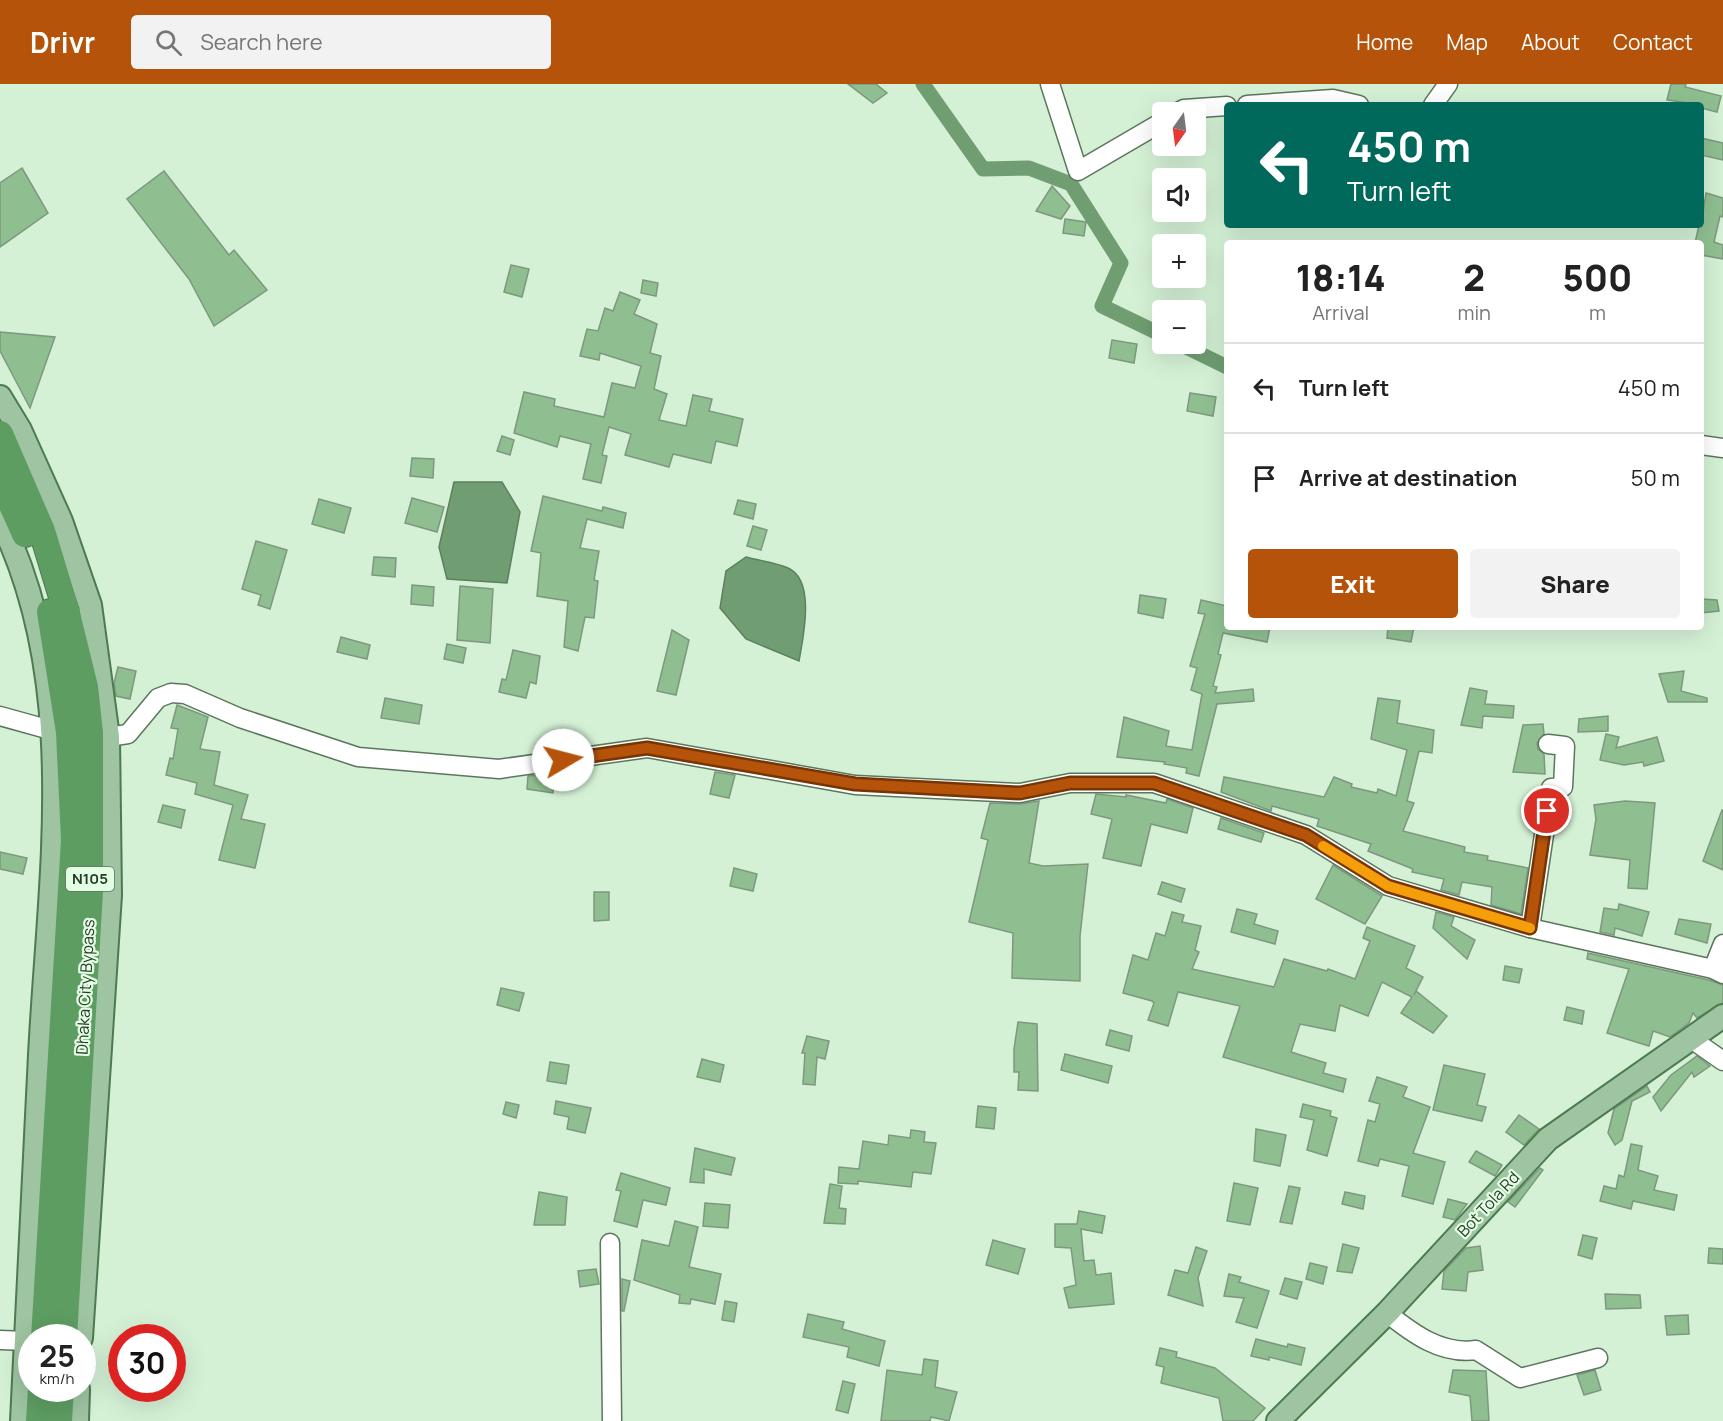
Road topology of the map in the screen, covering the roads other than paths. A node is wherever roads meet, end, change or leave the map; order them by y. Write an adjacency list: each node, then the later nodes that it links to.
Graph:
1 (1050, 84): 8 (street)
2 (1448, 84): 5 (street)
3 (1290, 102): 4 (street)
4 (1346, 102)
5 (1435, 102)
6 (1224, 106): 7 (street)
7 (1206, 107)
8 (1152, 128)
9 (0, 397): 17 (main road)
10 (0, 434): 29 (highway, Dhaka City Bypass / N105)
11 (1704, 445): 12 (street)
12 (1723, 448)
13 (0, 478): 27 (highway, Dhaka City Bypass / N105)
14 (0, 519): 16 (main road)
15 (0, 716): 16 (street)
16 (54, 731): 28 (main road)
17 (108, 736): 19 (street); 30 (main road)
18 (1548, 744): 19 (street)
19 (1530, 928): 21 (street)
20 (1723, 944): 21 (street)
21 (1718, 972)
22 (1723, 1016): 23 (main road, Bot Tola Rd)
23 (1690, 1038): 24 (street); 26 (main road, Bot Tola Rd)
24 (1723, 1061)
25 (610, 1243): 42 (street)
26 (1387, 1313): 33 (street); 43 (main road, Bot Tola Rd)
27 (36, 1324)
28 (36, 1324)
29 (65, 1324)
30 (82, 1324)
31 (18, 1339): 32 (street)
32 (0, 1340)
33 (1598, 1358)
34 (25, 1402): 38 (main road)
35 (40, 1402): 39 (highway)
36 (60, 1402): 40 (highway)
37 (77, 1402): 41 (main road)
38 (22, 1421)
39 (39, 1421)
40 (59, 1421)
41 (76, 1421)
42 (612, 1421)
43 (1278, 1421)

